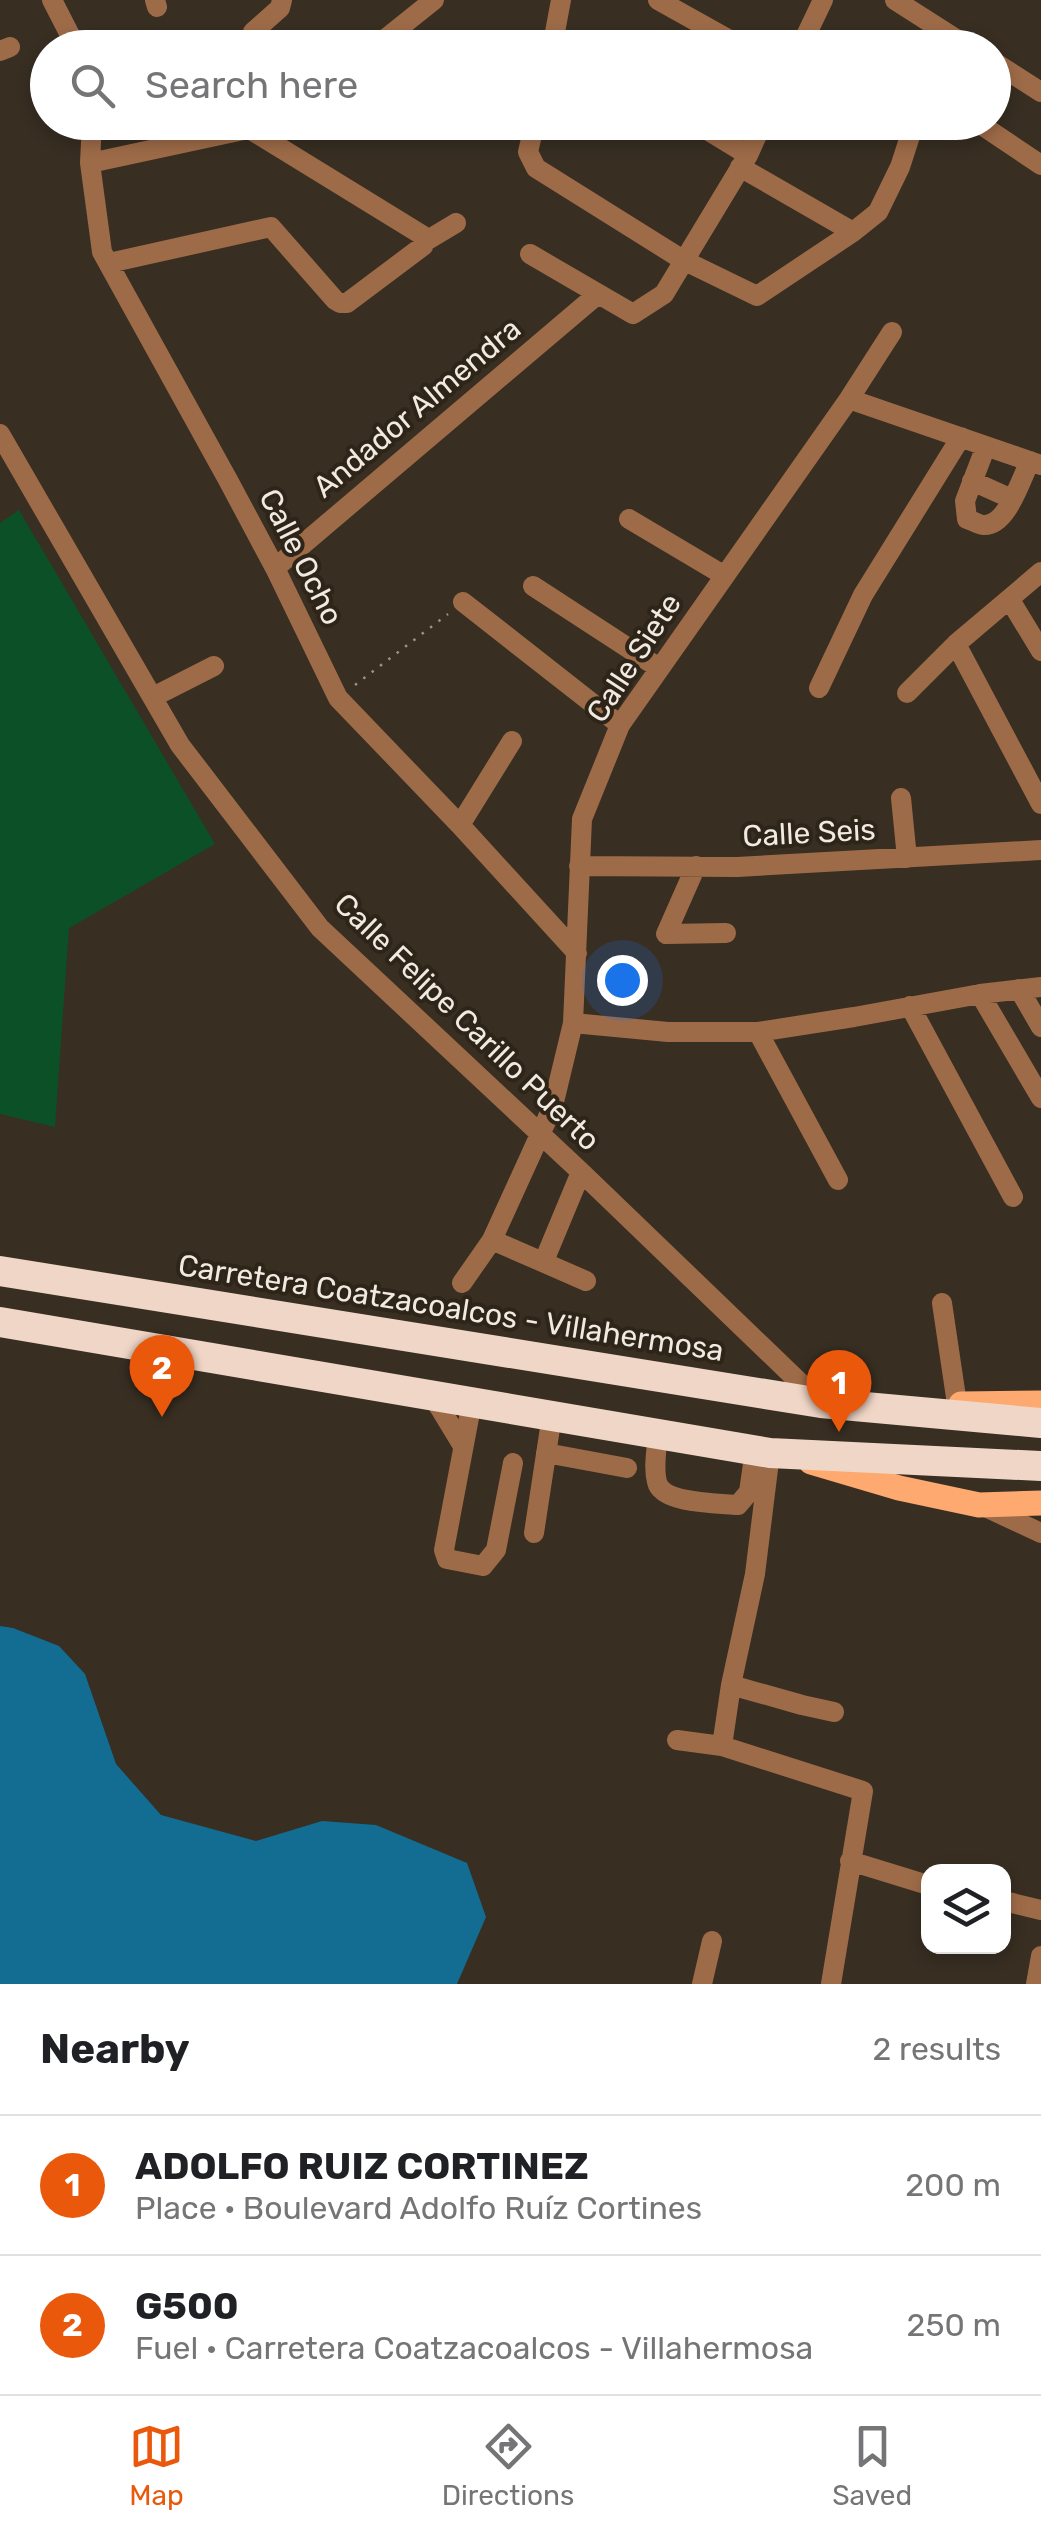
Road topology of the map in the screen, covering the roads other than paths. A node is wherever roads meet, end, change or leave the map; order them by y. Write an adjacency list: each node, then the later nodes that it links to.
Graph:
1 (52, 0): 8 (street)
2 (282, 0): 9 (street)
3 (434, 0): 10 (street)
4 (561, 0): 11 (street)
5 (658, 0): 12 (street)
6 (822, 0): 13 (street)
7 (895, 0): 14 (street)
8 (67, 30)
9 (255, 30)
10 (396, 30)
11 (558, 30)
12 (712, 30)
13 (808, 30)
14 (942, 30)
15 (1011, 73): 16 (street)
16 (1041, 92)
17 (91, 140): 26 (street, Calle Ocho)
18 (185, 140): 26 (street)
19 (266, 140): 30 (street)
20 (531, 140): 32 (street)
21 (717, 140): 25 (street)
22 (754, 140): 25 (street)
23 (902, 140): 29 (street)
24 (1004, 140): 27 (street)
25 (744, 161): 29 (street); 32 (street)
26 (90, 163): 33 (street, Calle Ocho)
27 (1041, 165)
28 (456, 223): 30 (street)
29 (854, 232): 32 (street)
30 (426, 241): 33 (street)
31 (530, 254): 34 (street)
32 (683, 260): 34 (street)
33 (108, 263): 44 (street, Calle Ocho)
34 (598, 294): 44 (street, Andador Almendra)
35 (892, 332): 36 (street, Calle Siete)
36 (849, 399): 38 (street); 46 (street, Calle Siete)
37 (0, 434): 56 (street, Calle Felipe Carillo Puerto)
38 (961, 437): 39 (street); 54 (street)
39 (986, 446): 40 (street); 41 (street)
40 (1035, 463): 42 (street)
41 (972, 481): 42 (street); 42 (street)
42 (1012, 499)
43 (629, 519): 46 (street)
44 (274, 568): 61 (street, Calle Ocho)
45 (1041, 572): 48 (street)
46 (725, 576): 53 (street, Calle Siete)
47 (533, 586): 53 (street)
48 (1010, 600): 50 (street); 51 (street)
49 (463, 602): 57 (street)
50 (956, 644): 55 (street); 60 (street)
51 (1041, 651)
52 (214, 666): 56 (street)
53 (659, 668): 57 (street, Calle Siete)
54 (819, 688)
55 (907, 694)
56 (153, 697): 76 (street, Calle Felipe Carillo Puerto)
57 (620, 725): 64 (street, Calle Siete)
58 (512, 741): 61 (street)
59 (901, 798): 63 (street)
60 (1041, 804)
61 (460, 825): 67 (street, Calle Ocho)
62 (1041, 850): 63 (street, Calle Seis)
63 (907, 858): 65 (street, Calle Seis)
64 (579, 866): 65 (street, Calle Seis); 67 (street, Calle Siete)
65 (696, 866): 66 (street)
66 (726, 932)
67 (577, 953): 72 (street, Calle Siete)
68 (1041, 987): 69 (street)
69 (1019, 988): 70 (street); 73 (street)
70 (980, 994): 71 (street); 75 (street)
71 (910, 1006): 74 (street); 79 (street)
72 (572, 1023): 74 (street); 76 (street, Calle Siete)
73 (1041, 1027)
74 (758, 1032): 78 (street)
75 (1041, 1098)
76 (540, 1134): 77 (street, Calle Felipe Carillo Puerto); 80 (street, Calle Siete)
77 (580, 1172): 81 (street); 89 (street, Calle Felipe Carillo Puerto)
78 (838, 1180)
79 (1013, 1197)
80 (492, 1240): 81 (street); 84 (street, Calle Siete)
81 (544, 1261): 83 (street)
82 (0, 1271): 89 (highway, Carretera Coatzacoalcos - Villahermosa)
83 (586, 1281)
84 (462, 1284)
85 (942, 1304): 90 (street)
86 (0, 1322): 87 (highway)
87 (432, 1395): 88 (highway); 96 (street)
88 (472, 1402): 93 (highway); 96 (street)
89 (821, 1404): 92 (highway, Carretera Coatzacoalcos - Villahermosa)
90 (957, 1404): 91 (main road); 92 (main road)
91 (1041, 1404)
92 (891, 1408): 94 (highway, Carretera Coatzacoalcos - Villahermosa)
93 (552, 1415): 95 (highway); 97 (street)
94 (1041, 1423)
95 (658, 1433): 98 (highway); 98 (street)
96 (463, 1446): 99 (street)
97 (546, 1453): 101 (street); 104 (street)
98 (772, 1453): 100 (highway); 103 (main road); 106 (street)
99 (513, 1463)
100 (1041, 1466)
101 (627, 1468)
102 (1041, 1503): 103 (main road)
103 (979, 1504): 105 (street)
104 (534, 1533)
105 (1041, 1534)
106 (732, 1685): 107 (street); 109 (street)
107 (834, 1712)
108 (677, 1740): 109 (street)
109 (722, 1746): 110 (street)
110 (850, 1861): 111 (street); 117 (street)
111 (921, 1883)
112 (1011, 1904): 113 (street)
113 (1041, 1910)
114 (712, 1941): 116 (street)
115 (1041, 1956): 118 (street)
116 (702, 1984)
117 (832, 1984)
118 (1036, 1984)

